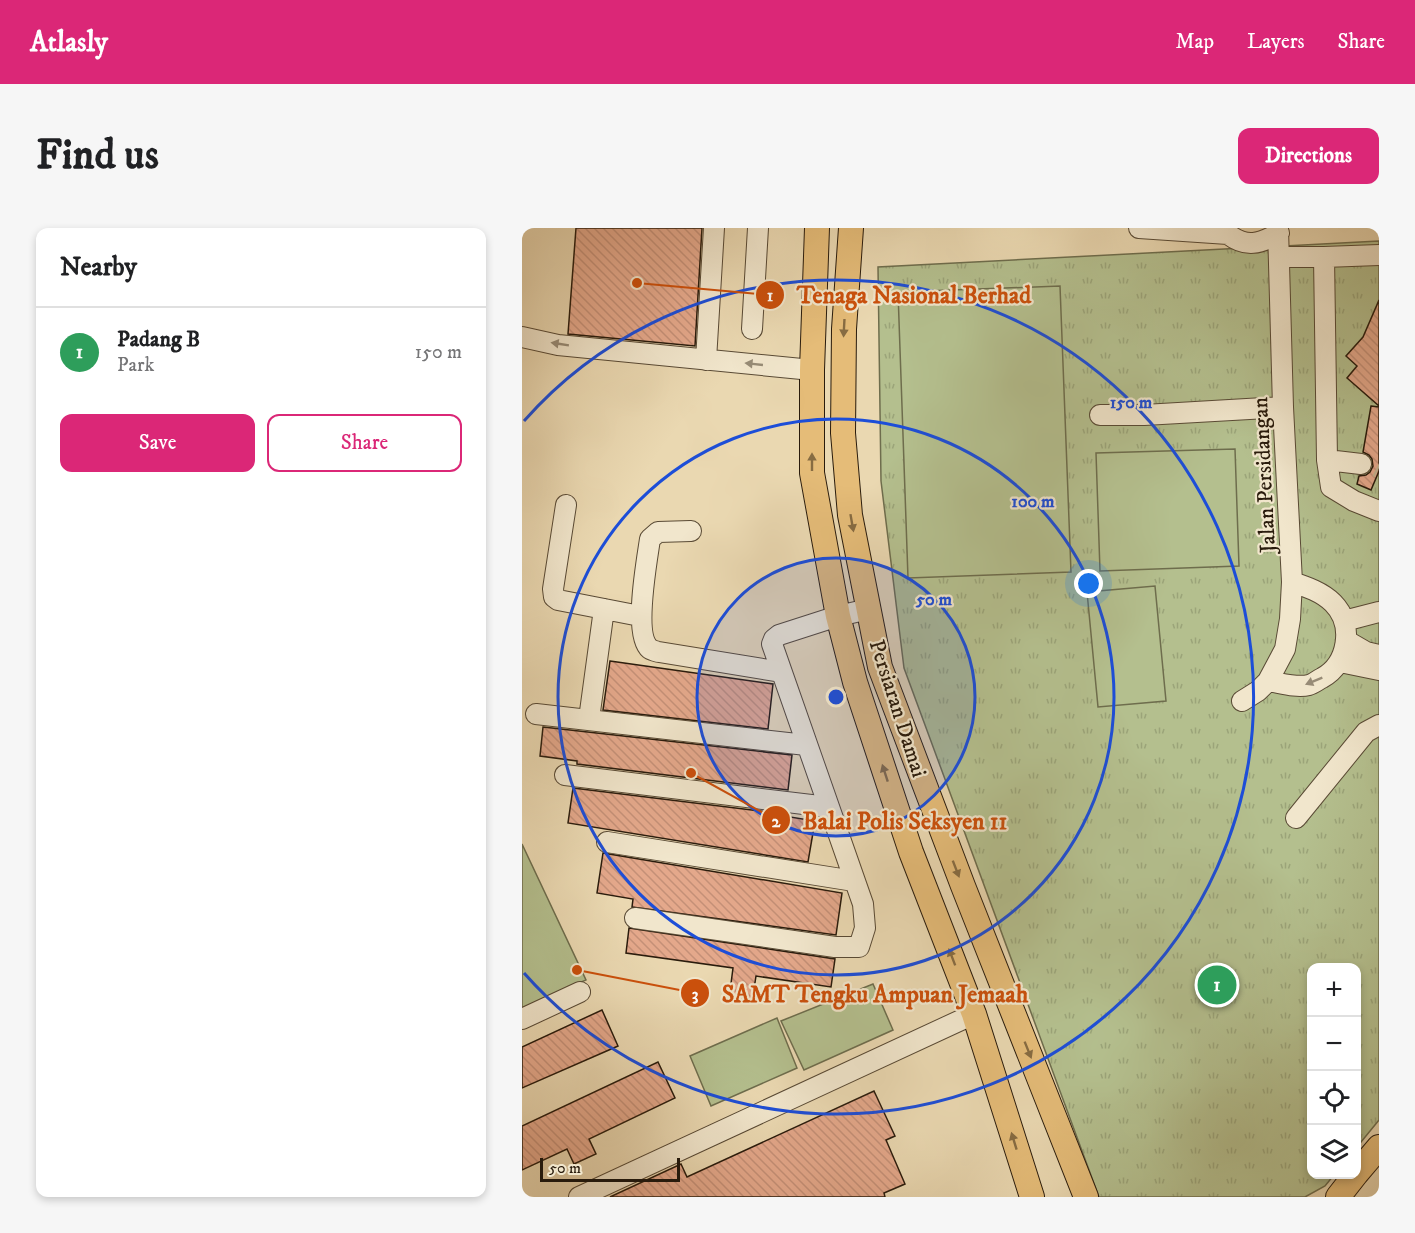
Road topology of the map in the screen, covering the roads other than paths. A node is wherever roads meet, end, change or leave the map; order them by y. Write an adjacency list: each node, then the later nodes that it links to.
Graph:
1 (714, 228): 13 (street)
2 (759, 228): 11 (street)
3 (818, 228): 14 (main road, Persiaran Damai)
4 (851, 228): 24 (main road, Persiaran Damai, one-way to 24)
5 (1139, 228): 7 (street)
6 (1279, 230): 7 (street); 9 (street, Jalan Persidangan)
7 (1228, 231)
8 (1379, 255): 10 (street)
9 (1279, 257): 10 (street); 15 (street, Jalan Persidangan)
10 (1324, 258): 17 (street)
11 (752, 329)
12 (522, 336): 13 (street, one-way to 12)
13 (706, 360): 14 (street, one-way to 13)
14 (812, 370): 27 (main road, Persiaran Damai, one-way to 14)
15 (1283, 407): 16 (street); 22 (street, Jalan Persidangan)
16 (1100, 415)
17 (1327, 460): 18 (street); 20 (street)
18 (1368, 465)
19 (566, 505): 23 (street)
20 (1379, 511)
21 (691, 531): 26 (street)
22 (1292, 582): 28 (street); 34 (street, Jalan Persidangan)
23 (604, 609): 26 (street); 37 (street)
24 (869, 609): 27 (street); 54 (main road, Persiaran Damai, one-way to 54)
25 (1379, 612): 28 (street)
26 (640, 616): 33 (street)
27 (838, 616): 33 (street); 47 (main road, Persiaran Damai, one-way to 27)
28 (1344, 621): 29 (street)
29 (1347, 641): 30 (street); 31 (street)
30 (1379, 655)
31 (1340, 663): 32 (street); 34 (street, one-way to 34)
32 (1379, 670)
33 (782, 672): 39 (street)
34 (1268, 681): 35 (street, Jalan Persidangan)
35 (1242, 701)
36 (536, 714): 37 (street)
37 (589, 719): 39 (street)
38 (1379, 725): 42 (street)
39 (806, 745): 41 (street)
40 (566, 775): 41 (street)
41 (828, 807): 44 (street)
42 (1296, 818)
43 (607, 842): 44 (street)
44 (854, 881): 45 (street)
45 (635, 918)
46 (580, 992): 48 (street)
47 (974, 1014): 52 (street); 53 (main road, Persiaran Damai, one-way to 47)
48 (522, 1019)
49 (1379, 1147): 50 (main road)
50 (1361, 1168)
51 (1352, 1179): 55 (main road)
52 (579, 1197)
53 (1032, 1197)
54 (1086, 1197)
55 (1338, 1197)

